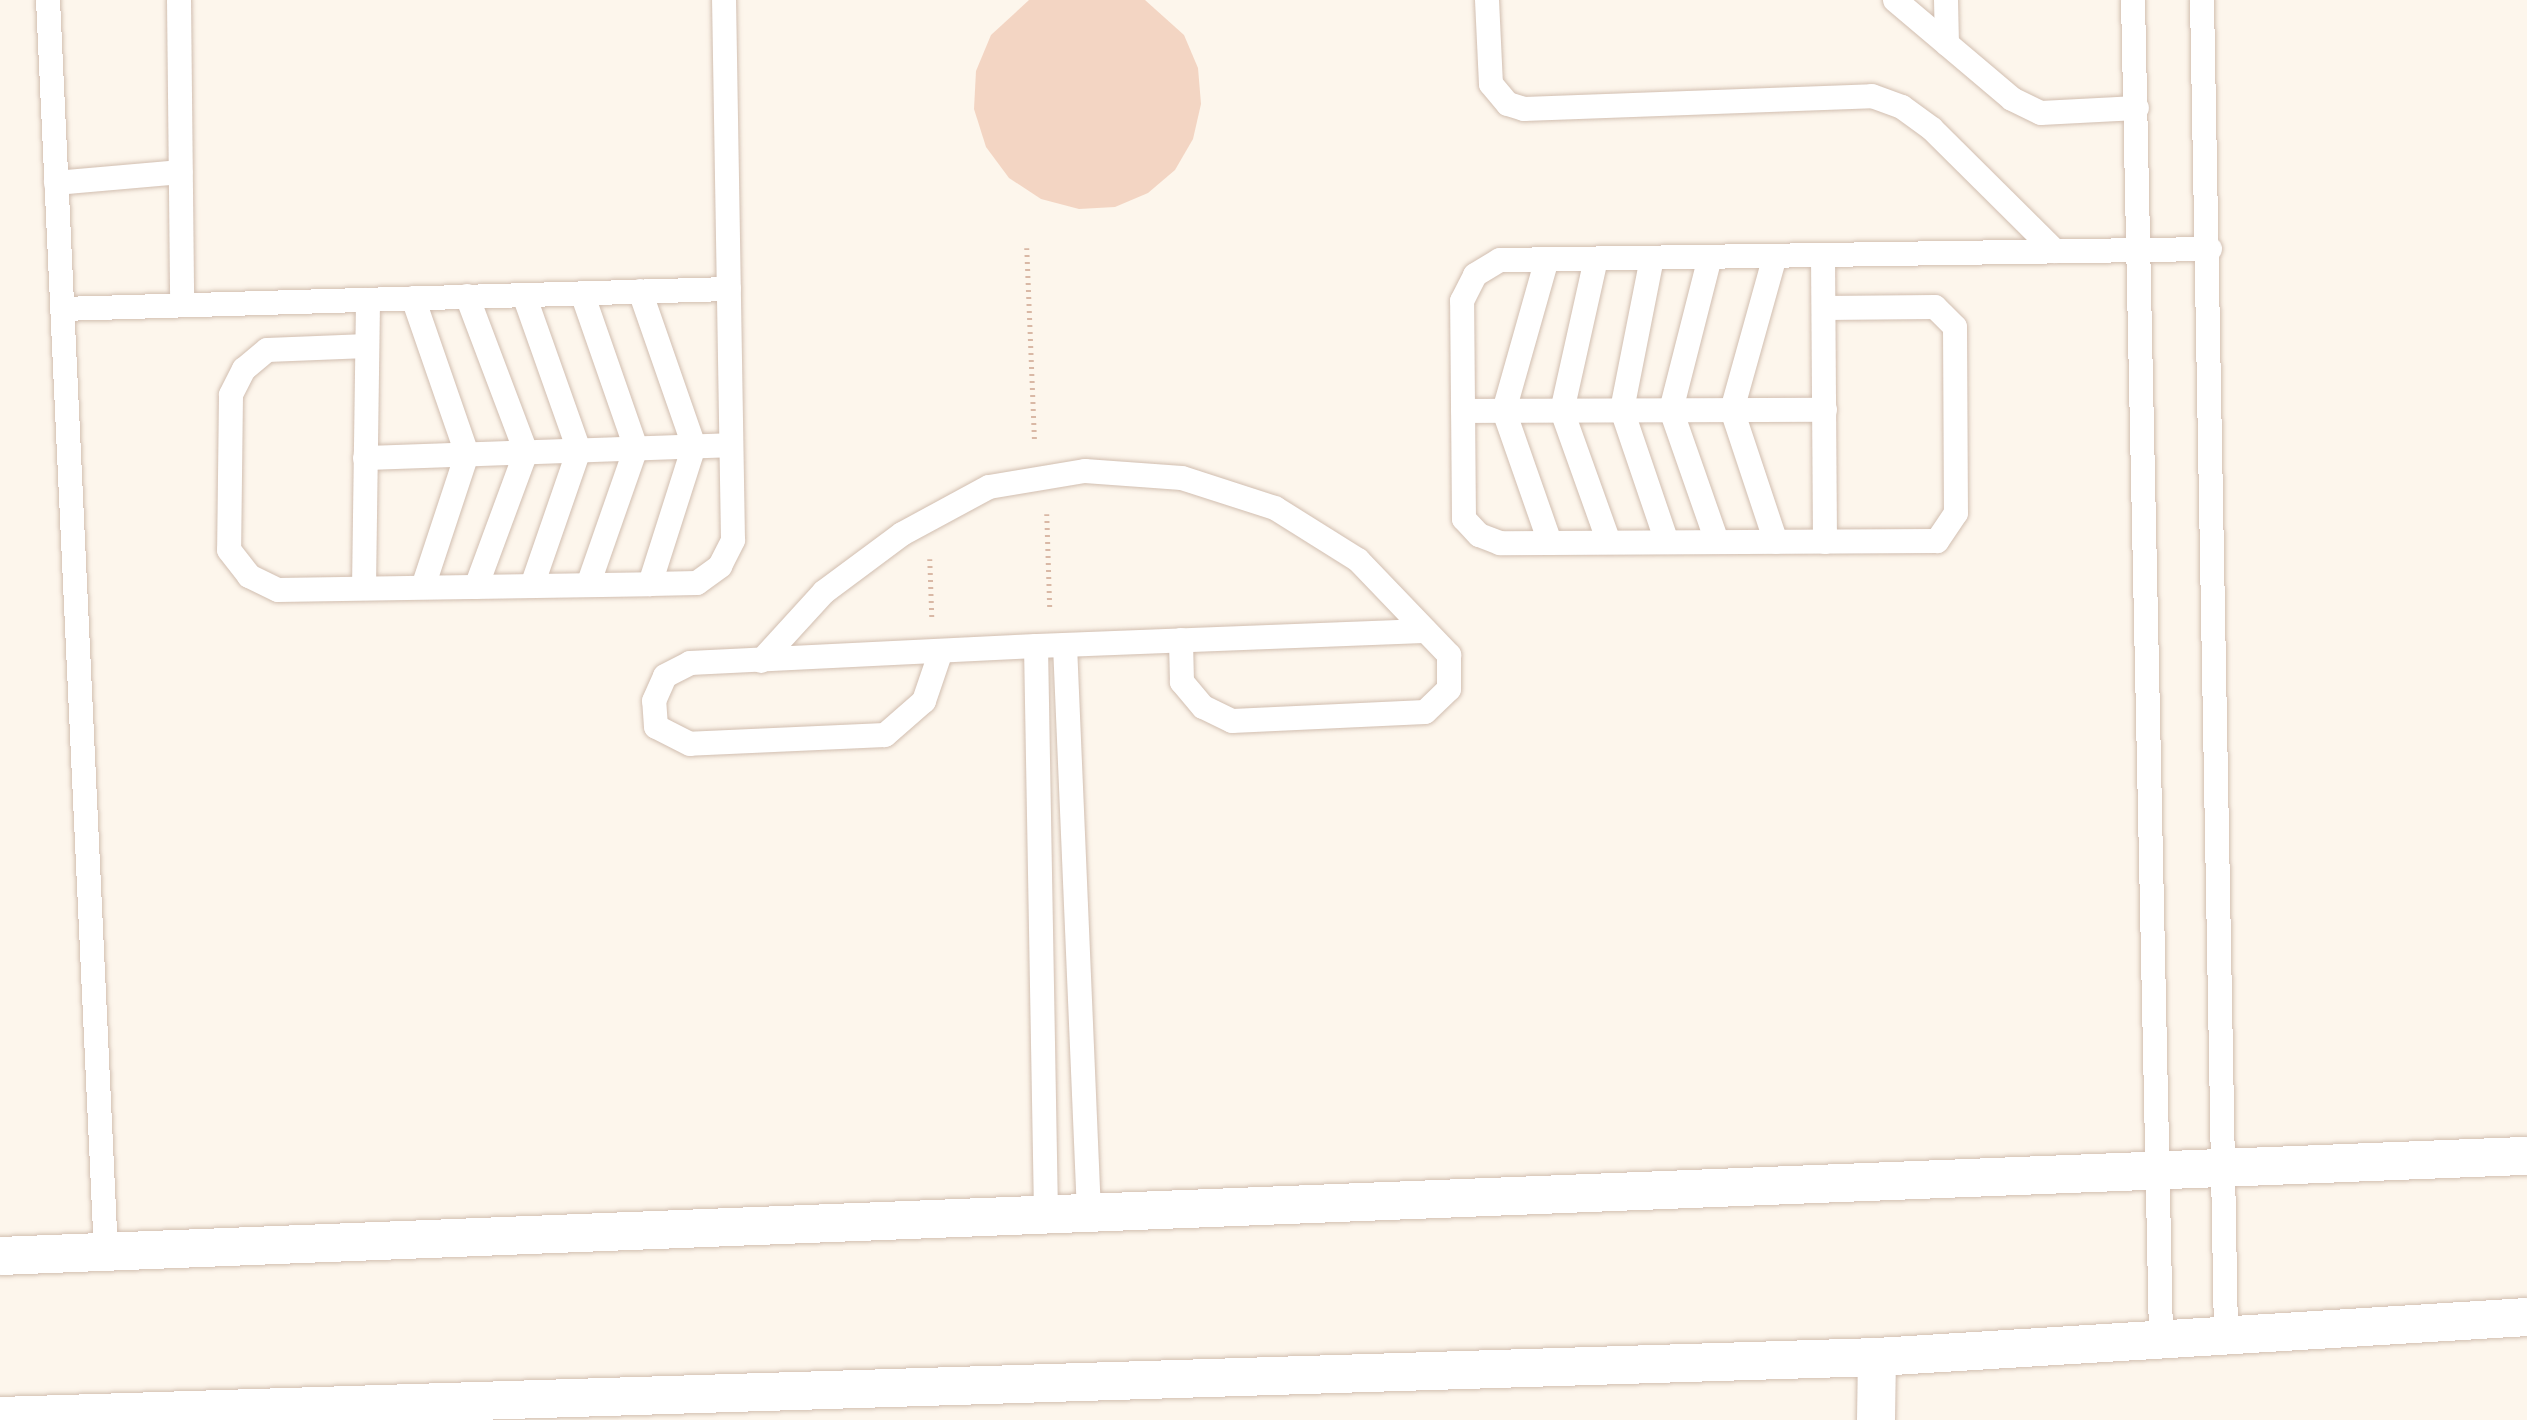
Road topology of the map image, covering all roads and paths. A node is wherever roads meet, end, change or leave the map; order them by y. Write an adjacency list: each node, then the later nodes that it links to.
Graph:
1 (48, 0): 12 (lane)
2 (178, 0): 11 (lane)
3 (724, 0): 23 (lane)
4 (1895, 0): 9 (lane)
5 (1946, 0): 9 (lane)
6 (2133, 0): 10 (lane)
7 (2202, 0): 14 (lane)
8 (1485, 3): 16 (lane)
9 (1947, 44): 10 (lane)
10 (2137, 108): 15 (lane)
11 (181, 172): 12 (lane); 30 (lane)
12 (56, 183): 32 (lane)
13 (1027, 248): 48 (path)
14 (2210, 249): 15 (lane); 68 (lane)
15 (2142, 250): 16 (lane); 69 (lane)
16 (2055, 251): 17 (lane)
17 (1823, 255): 18 (lane); 31 (lane)
18 (1775, 256): 19 (lane); 36 (lane)
19 (1710, 257): 20 (lane); 35 (lane)
20 (1652, 258): 22 (lane); 34 (lane)
21 (1547, 259): 22 (lane); 38 (lane); 39 (lane)
22 (1596, 259): 40 (lane)
23 (729, 289): 24 (lane); 41 (lane)
24 (640, 291): 25 (lane); 42 (lane)
25 (582, 293): 26 (lane); 43 (lane)
26 (524, 295): 27 (lane); 44 (lane)
27 (467, 296): 28 (lane); 45 (lane)
28 (413, 298): 29 (lane); 46 (lane)
29 (368, 300): 30 (lane); 33 (lane)
30 (182, 305): 32 (lane)
31 (1824, 308): 37 (lane); 55 (lane)
32 (62, 309): 72 (lane)
33 (367, 346): 47 (lane); 61 (lane)
34 (1622, 410): 35 (lane); 40 (lane); 53 (lane)
35 (1671, 410): 36 (lane); 50 (lane)
36 (1732, 410): 37 (lane); 54 (lane)
37 (1825, 410): 55 (lane)
38 (1463, 411): 39 (lane); 51 (lane)
39 (1504, 411): 40 (lane); 51 (lane)
40 (1562, 411): 52 (lane)
41 (731, 445): 42 (lane); 56 (lane)
42 (694, 446): 43 (lane); 56 (lane)
43 (636, 448): 44 (lane); 57 (lane)
44 (579, 450): 45 (lane); 58 (lane)
45 (526, 452): 46 (lane); 60 (lane)
46 (467, 454): 47 (lane); 59 (lane)
47 (366, 458): 61 (lane)
48 (1041, 478): 49 (lane); 62 (lane); 64 (path)
49 (929, 519): 65 (path); 66 (lane)
50 (1717, 541): 53 (lane); 54 (lane)
51 (1550, 542): 52 (lane)
52 (1609, 542): 53 (lane)
53 (1667, 542)
54 (1776, 542): 55 (lane)
55 (1825, 542)
56 (650, 584): 57 (lane)
57 (588, 585): 58 (lane)
58 (532, 586): 60 (lane)
59 (423, 587): 60 (lane); 61 (lane)
60 (476, 587)
61 (364, 588)
62 (1425, 631): 63 (lane); 63 (lane)
63 (1181, 640): 64 (lane)
64 (1051, 646): 65 (lane); 70 (lane); 71 (lane)
65 (937, 651): 66 (lane); 66 (lane)
66 (761, 661)
67 (2527, 1156): 68 (street)
68 (2223, 1168): 69 (street); 75 (lane)
69 (2159, 1170): 70 (street); 76 (lane)
70 (1089, 1213): 71 (street)
71 (1046, 1215): 72 (street)
72 (106, 1252): 73 (street)
73 (0, 1256)
74 (2527, 1317): 75 (street)
75 (2226, 1334): 76 (street)
76 (2161, 1337): 77 (street)
77 (1877, 1357): 78 (street); 79 (street)
78 (0, 1416)
79 (1876, 1420)

